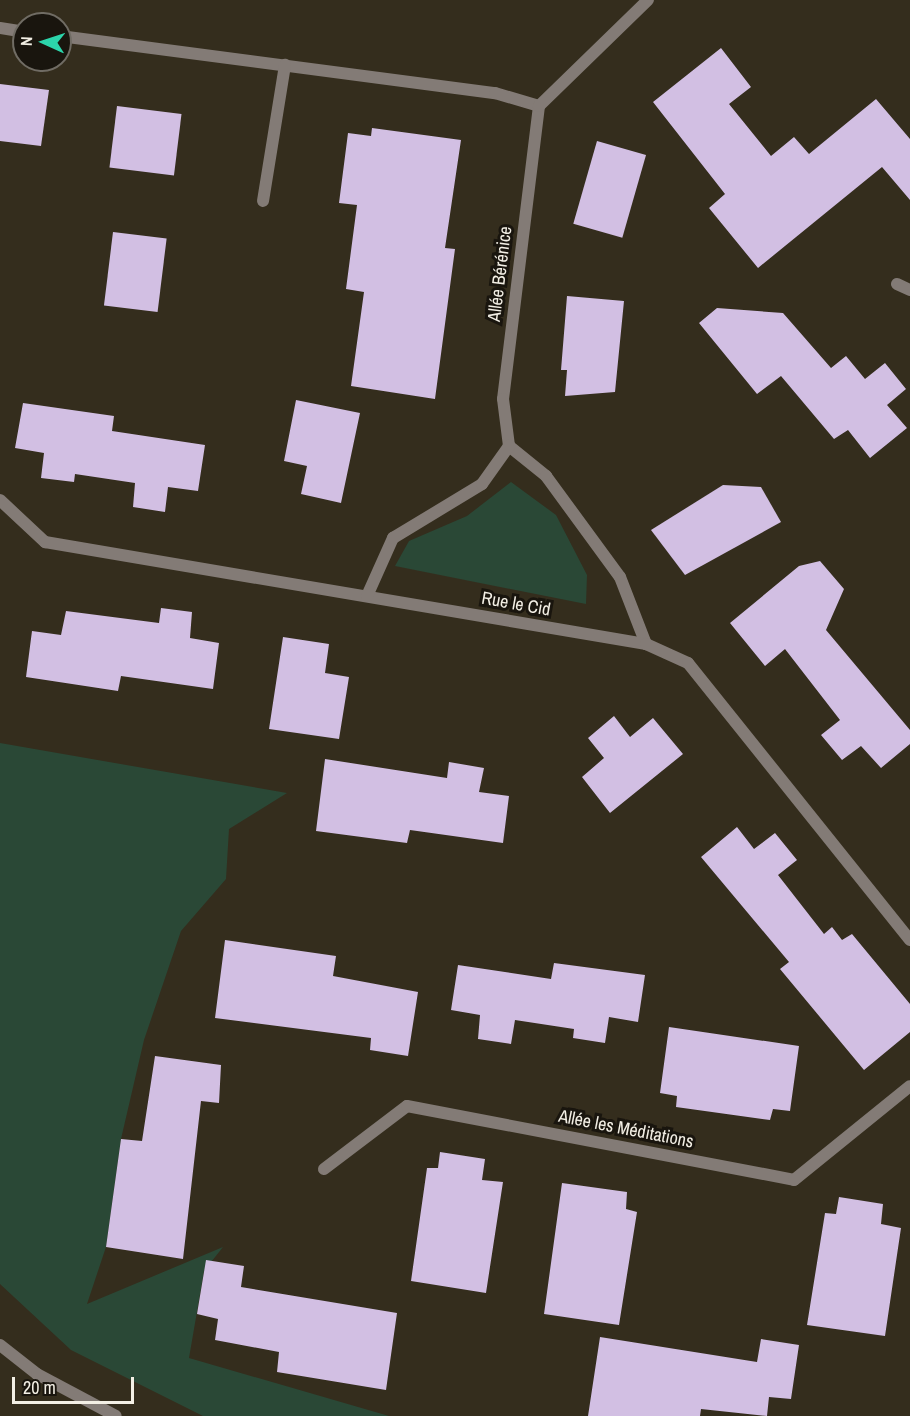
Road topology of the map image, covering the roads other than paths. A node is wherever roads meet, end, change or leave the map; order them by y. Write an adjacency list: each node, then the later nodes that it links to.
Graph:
1 (648, 0): 4 (street)
2 (72, 38): 3 (street)
3 (285, 65): 4 (street); 5 (street)
4 (539, 106): 8 (street, Allée Bérénice)
5 (263, 201)
6 (897, 284): 7 (street)
7 (910, 290)
8 (509, 446): 10 (street); 11 (street)
9 (0, 500): 10 (street, Rue le Cid)
10 (367, 596): 11 (street, Rue le Cid)
11 (646, 644): 12 (street, Rue le Cid)
12 (910, 940)
13 (910, 1086): 14 (street, Allée les Méditations)
14 (324, 1169)
15 (0, 1345): 16 (street)
16 (116, 1416)

